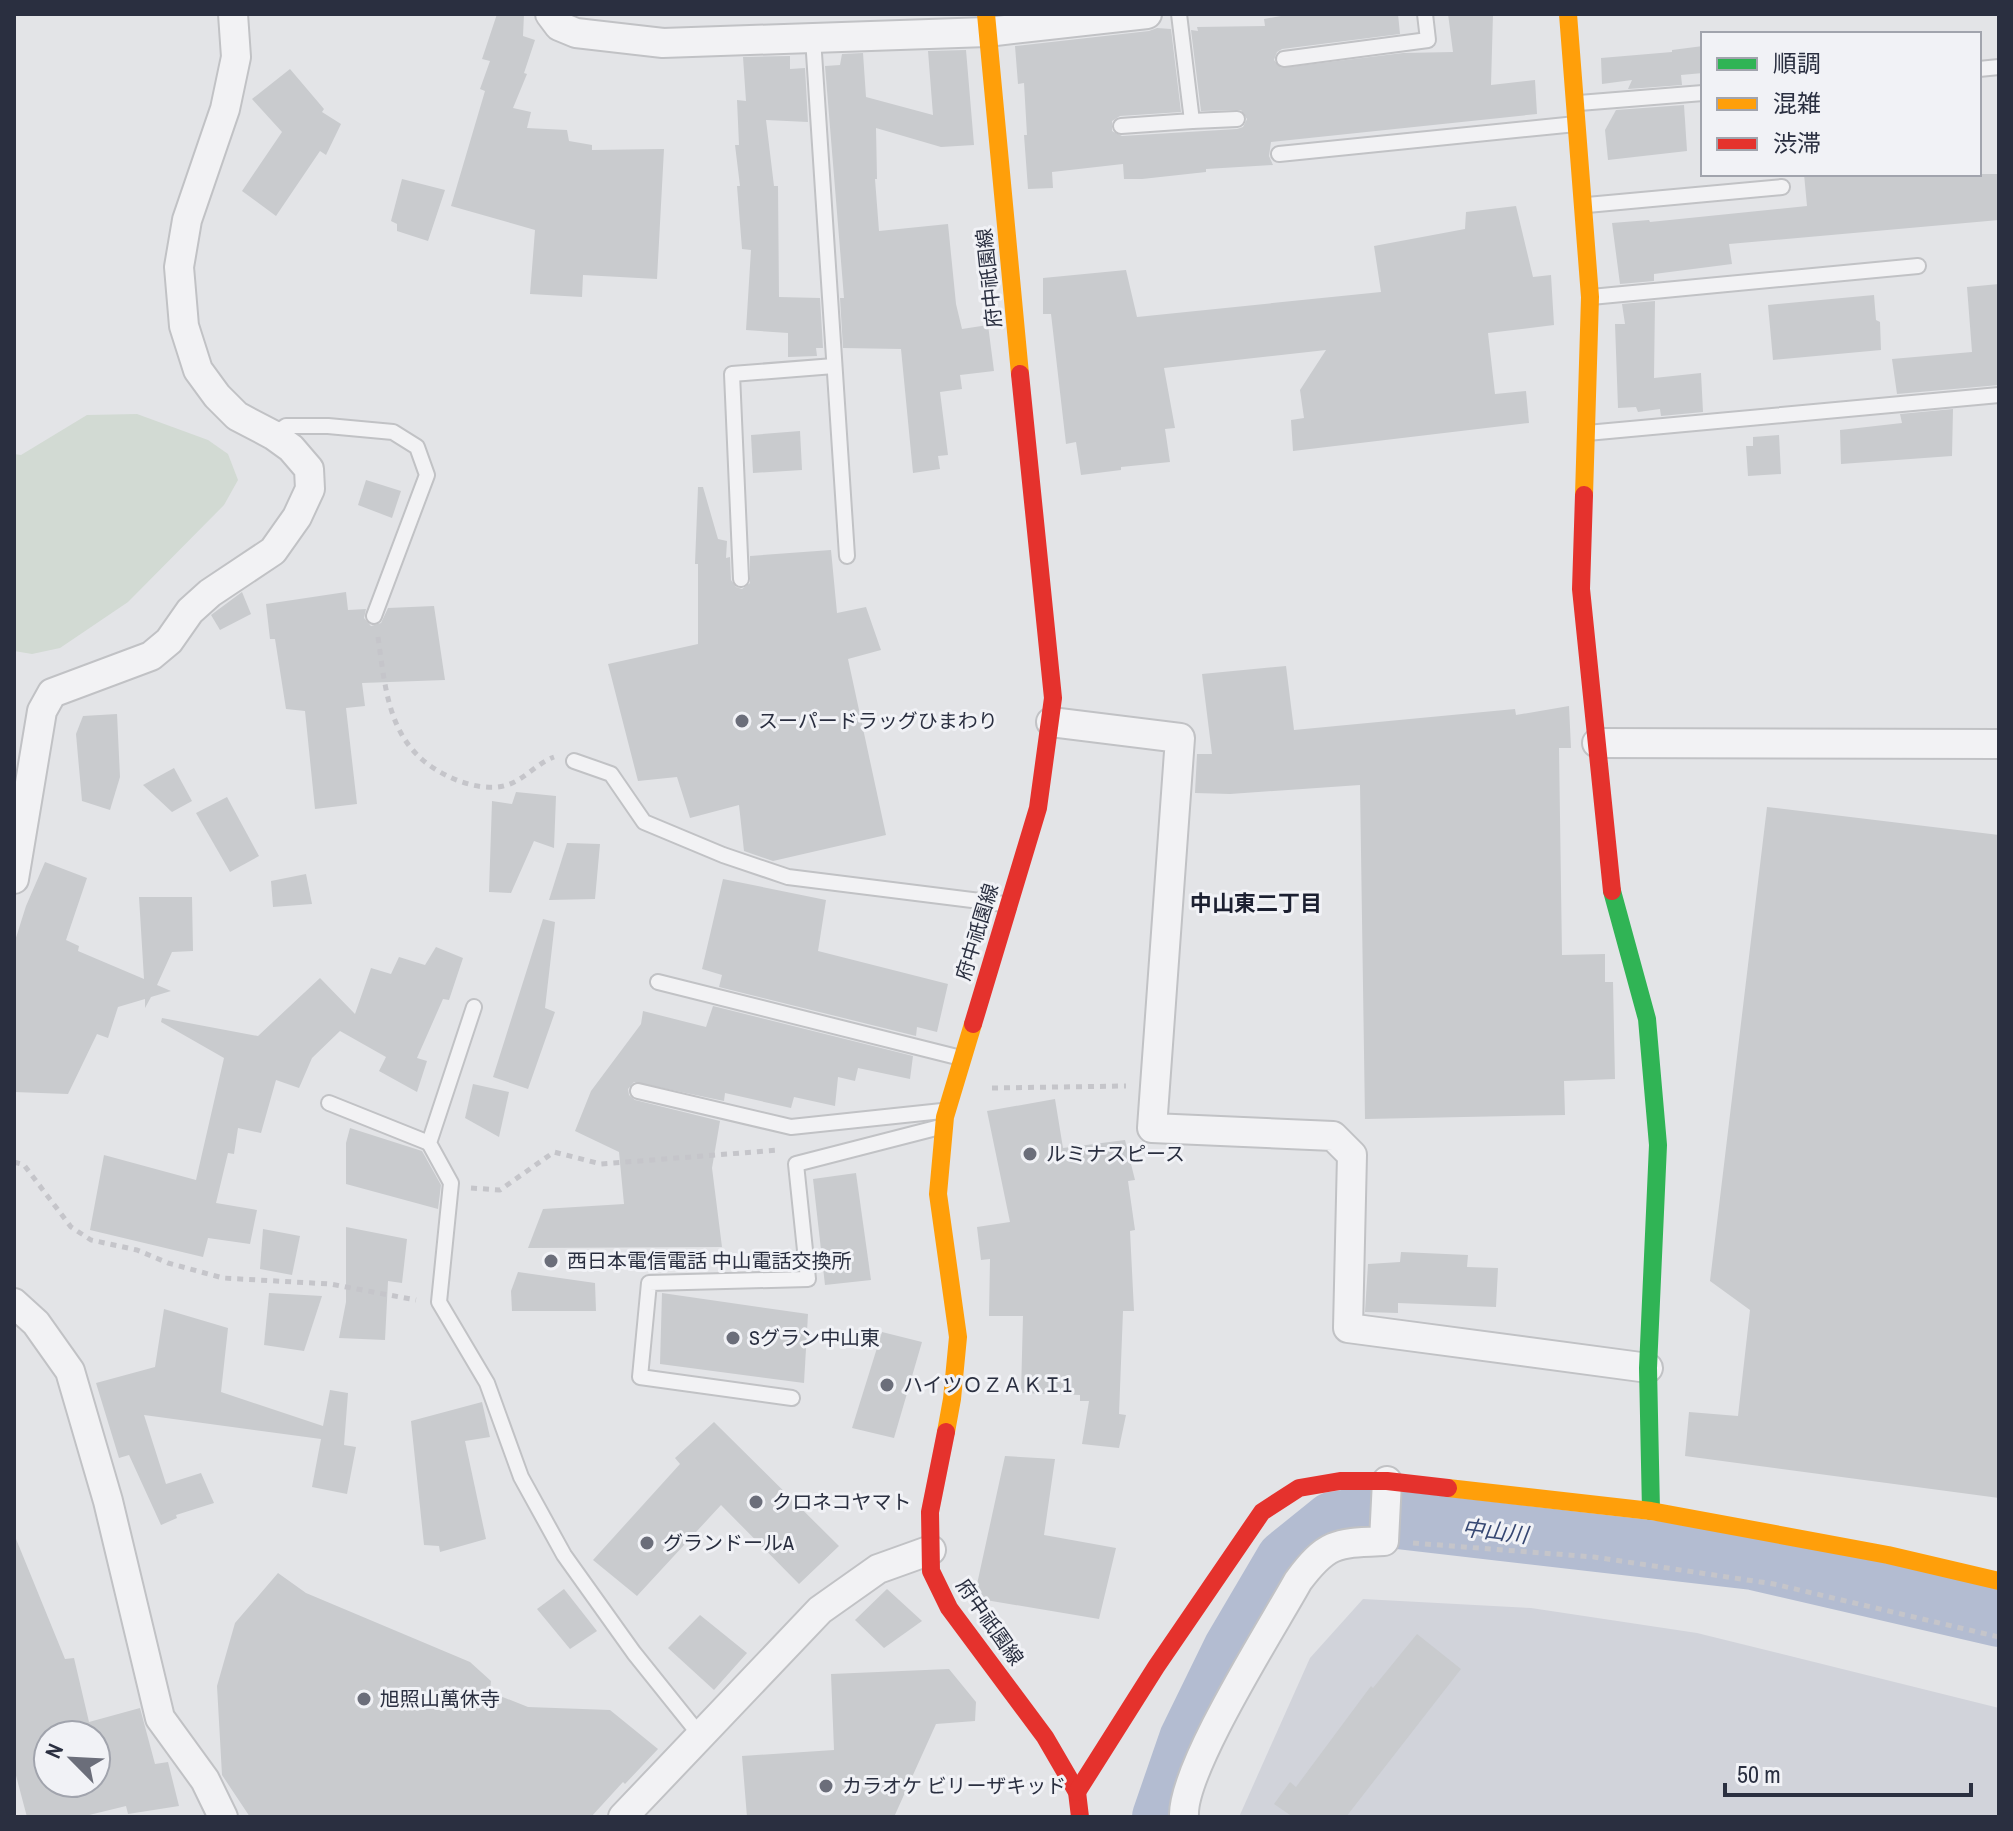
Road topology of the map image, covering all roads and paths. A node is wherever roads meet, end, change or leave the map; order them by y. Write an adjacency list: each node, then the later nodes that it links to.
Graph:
1 (233, 14): 24 (street)
2 (550, 14): 8 (street)
3 (1179, 14): 13 (lane)
4 (1425, 14): 9 (lane)
5 (1568, 14): 11 (street)
6 (1133, 15): 7 (street)
7 (986, 23): 8 (street); 28 (street, 府中祇園線)
8 (813, 38): 21 (lane)
9 (1284, 59)
10 (1701, 93): 11 (lane)
11 (1575, 104): 14 (street)
12 (1237, 119): 13 (lane)
13 (1192, 121): 15 (lane)
14 (1576, 124): 16 (lane); 18 (street)
15 (1121, 126)
16 (1279, 154)
17 (1782, 187): 18 (lane)
18 (1583, 205): 20 (street)
19 (1918, 266): 20 (lane)
20 (1590, 297): 23 (street)
21 (834, 366): 25 (lane); 26 (lane)
22 (1999, 395): 23 (lane)
23 (1586, 433): 29 (street)
24 (273, 435): 27 (lane); 32 (street)
25 (847, 556)
26 (741, 579)
27 (374, 616): 31 (path)
28 (1051, 722): 33 (street, 府中祇園線); 37 (street)
29 (1597, 743): 30 (street); 48 (street)
30 (1999, 744)
31 (574, 761): 33 (lane)
32 (14, 879)
33 (1009, 905): 36 (street, 府中祇園線)
34 (658, 982): 36 (lane)
35 (474, 1007): 42 (lane)
36 (962, 1058): 38 (street, 府中祇園線)
37 (1155, 1086): 38 (path); 48 (street)
38 (953, 1088): 41 (street, 府中祇園線)
39 (638, 1091): 41 (lane)
40 (329, 1103): 42 (lane)
41 (945, 1118): 49 (lane); 53 (street, 府中祇園線)
42 (429, 1143): 45 (lane)
43 (792, 1149): 45 (path)
44 (14, 1162): 47 (path)
45 (451, 1187): 47 (lane)
46 (14, 1303): 58 (street)
47 (440, 1304): 56 (lane)
48 (1648, 1368): 51 (street)
49 (792, 1398)
50 (1387, 1487): 51 (street); 52 (street); 57 (street)
51 (1651, 1511): 54 (street)
52 (1384, 1534): 55 (path); 61 (street)
53 (931, 1550): 56 (street); 57 (street, 府中祇園線)
54 (1999, 1581)
55 (1999, 1637)
56 (699, 1734): 59 (street)
57 (1077, 1792): 60 (street, 府中祇園線)
58 (223, 1817)
59 (623, 1817)
60 (1080, 1817)
61 (1184, 1817)

